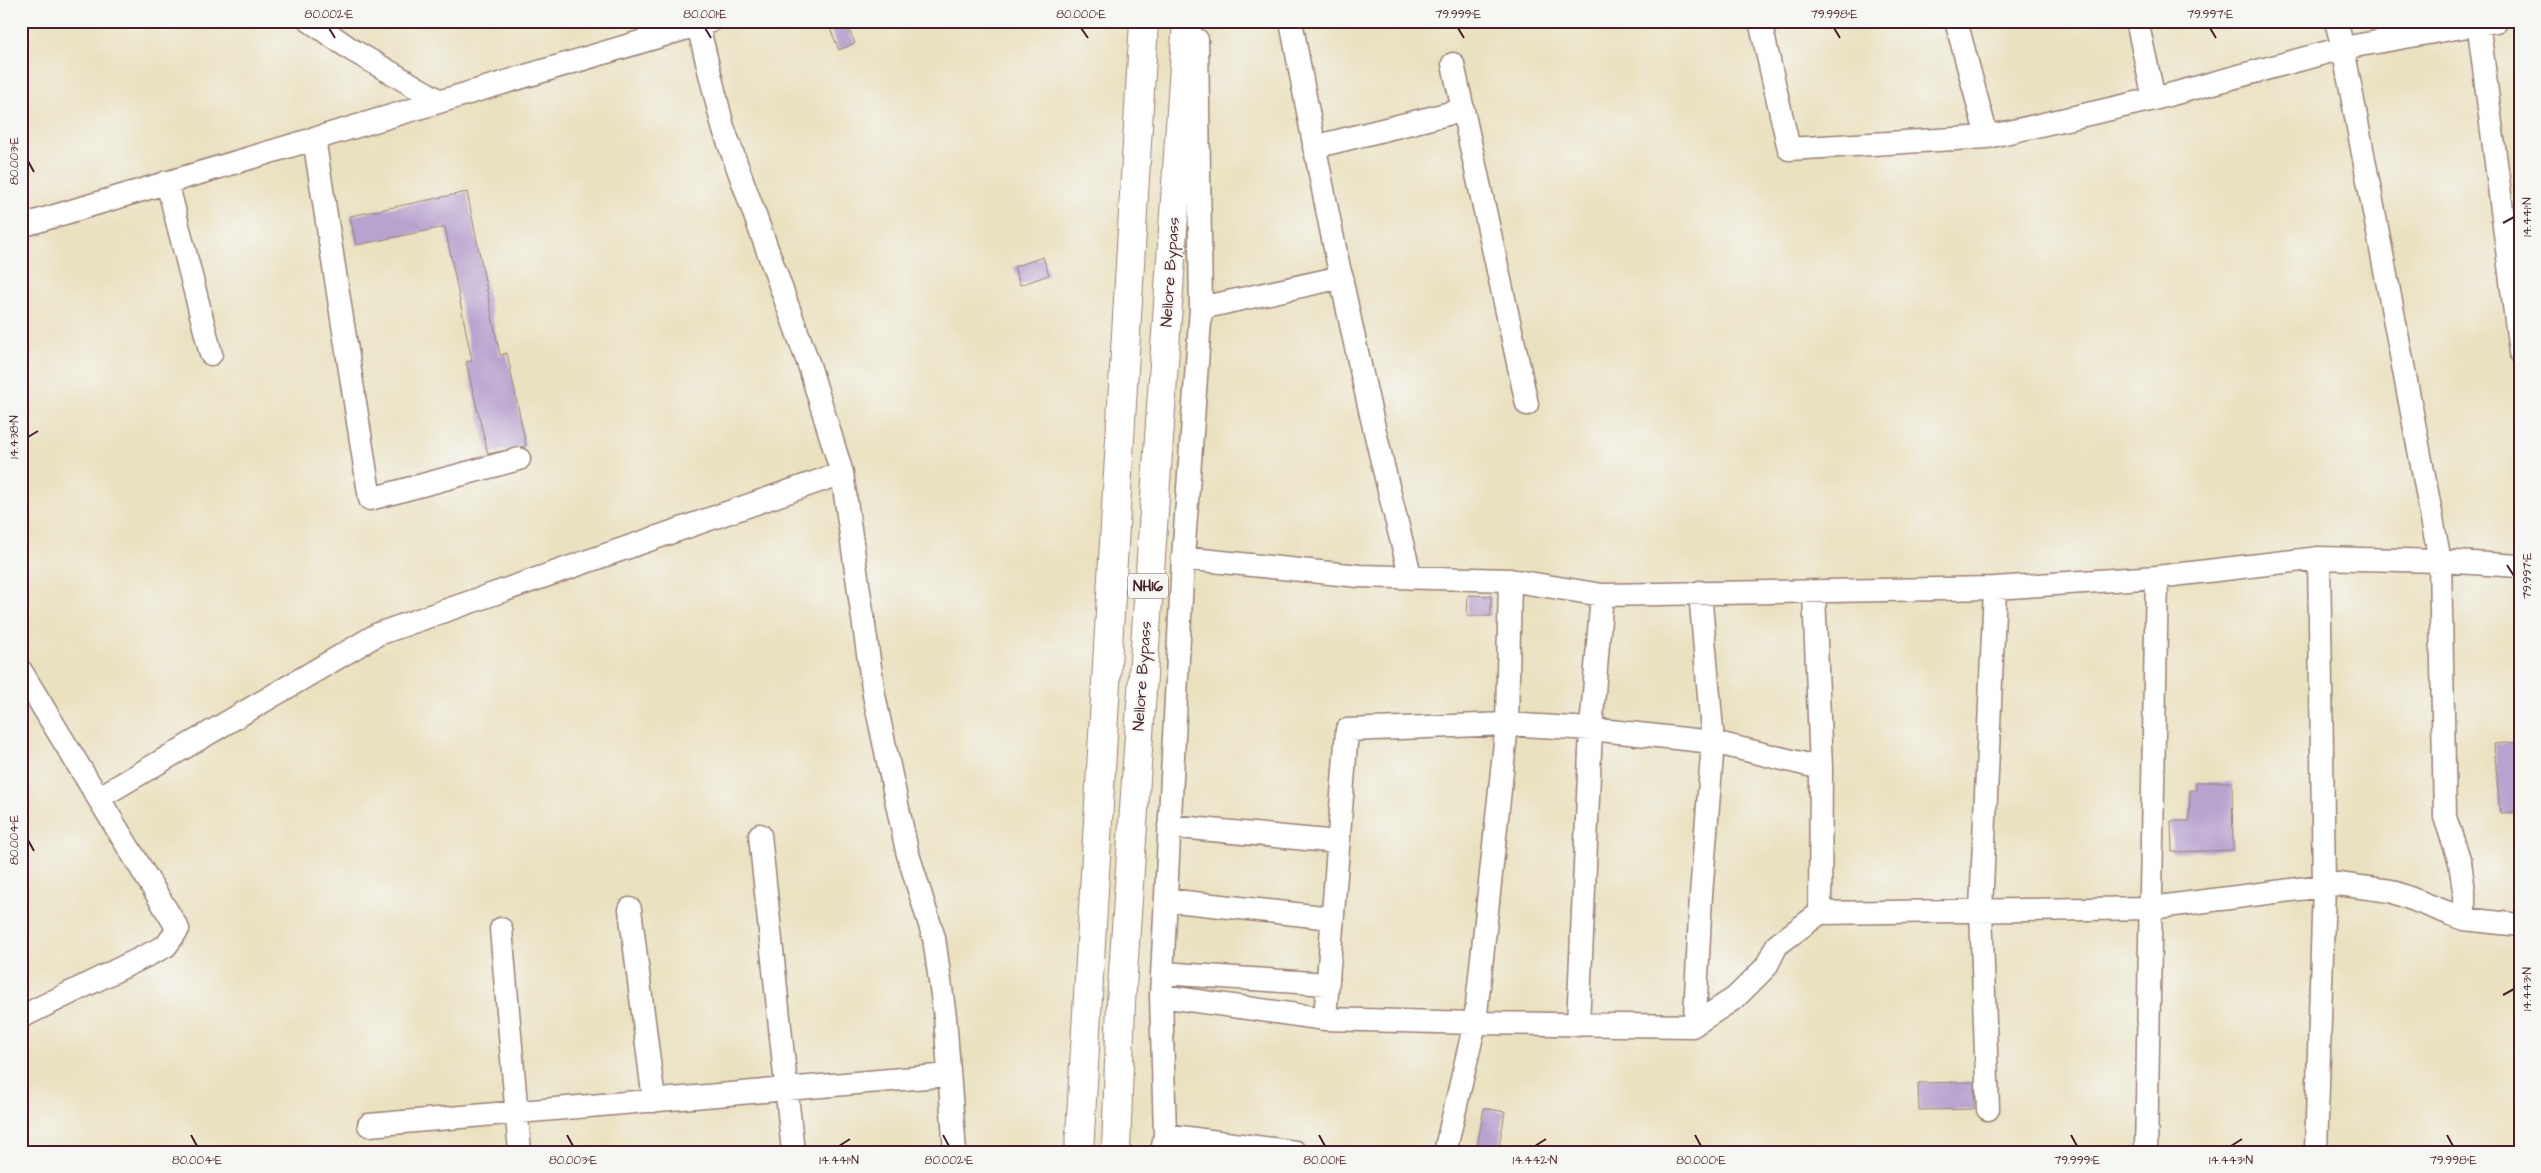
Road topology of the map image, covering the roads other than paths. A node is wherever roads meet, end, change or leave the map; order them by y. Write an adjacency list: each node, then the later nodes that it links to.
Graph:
1 (310, 21): 15 (street)
2 (1144, 21): 77 (highway, NH16)
3 (1187, 21): 78 (highway, Nellore Bypass / NH16)
4 (1197, 21): 23 (street)
5 (1290, 21): 19 (street)
6 (1760, 21): 17 (street)
7 (1956, 21): 17 (street)
8 (2136, 21): 14 (street)
9 (2336, 21): 12 (street)
10 (704, 23): 15 (street); 28 (street)
11 (2484, 23): 12 (street); 24 (street)
12 (2343, 48): 14 (street); 31 (street)
13 (1453, 64): 16 (street)
14 (2154, 99): 17 (street)
15 (440, 101): 18 (street)
16 (1463, 110): 19 (street); 26 (street)
17 (1987, 137)
18 (314, 138): 20 (street); 27 (street)
19 (1314, 147): 22 (street)
20 (167, 182): 21 (street); 25 (street)
21 (21, 226)
22 (1342, 278): 23 (street); 34 (street)
23 (1201, 308): 29 (street)
24 (2520, 352)
25 (211, 354)
26 (1527, 404)
27 (519, 459)
28 (842, 473): 45 (street); 67 (street)
29 (1183, 558): 34 (street); 46 (street)
30 (2319, 558): 31 (street); 33 (street); 49 (street)
31 (2440, 561): 32 (street); 56 (street)
32 (2520, 566)
33 (2157, 577): 36 (street); 51 (street)
34 (1411, 578): 35 (street)
35 (1510, 580): 39 (street); 41 (street)
36 (1995, 588): 38 (street); 53 (street)
37 (1700, 592): 38 (street); 39 (street); 43 (street)
38 (1814, 593): 44 (street)
39 (1602, 595): 42 (street)
40 (21, 671): 45 (street)
41 (1507, 724): 42 (street); 48 (street); 64 (street)
42 (1591, 729): 43 (street); 65 (street)
43 (1713, 742): 44 (street); 66 (street)
44 (1821, 768): 54 (street)
45 (100, 797): 62 (street)
46 (1169, 826): 48 (street); 50 (street)
47 (760, 835): 68 (street)
48 (1338, 842): 55 (street)
49 (2324, 884): 51 (street); 56 (street); 82 (street)
50 (1166, 900): 55 (street); 59 (street)
51 (2151, 908): 53 (street); 81 (street)
52 (630, 909): 69 (street)
53 (1980, 910): 54 (street); 70 (street)
54 (1820, 913): 66 (street)
55 (1332, 918): 60 (street)
56 (2464, 918): 57 (street)
57 (2520, 925)
58 (501, 930): 71 (street)
59 (1162, 973): 60 (street); 61 (street)
60 (1327, 984): 63 (street)
61 (1161, 996): 63 (street); 73 (street)
62 (21, 1017)
63 (1324, 1019): 64 (street)
64 (1476, 1023): 65 (street); 80 (street)
65 (1578, 1024): 66 (street)
66 (1692, 1026)
67 (949, 1075): 68 (street); 76 (street)
68 (787, 1090): 69 (street); 75 (street)
69 (654, 1101): 71 (street)
70 (1988, 1109)
71 (517, 1113): 72 (street); 74 (street)
72 (369, 1125)
73 (1163, 1144): 79 (street)
74 (520, 1152)
75 (793, 1152)
76 (955, 1152)
77 (1079, 1152)
78 (1116, 1152)
79 (1295, 1152)
80 (1445, 1152)
81 (2146, 1152)
82 (2316, 1152)

